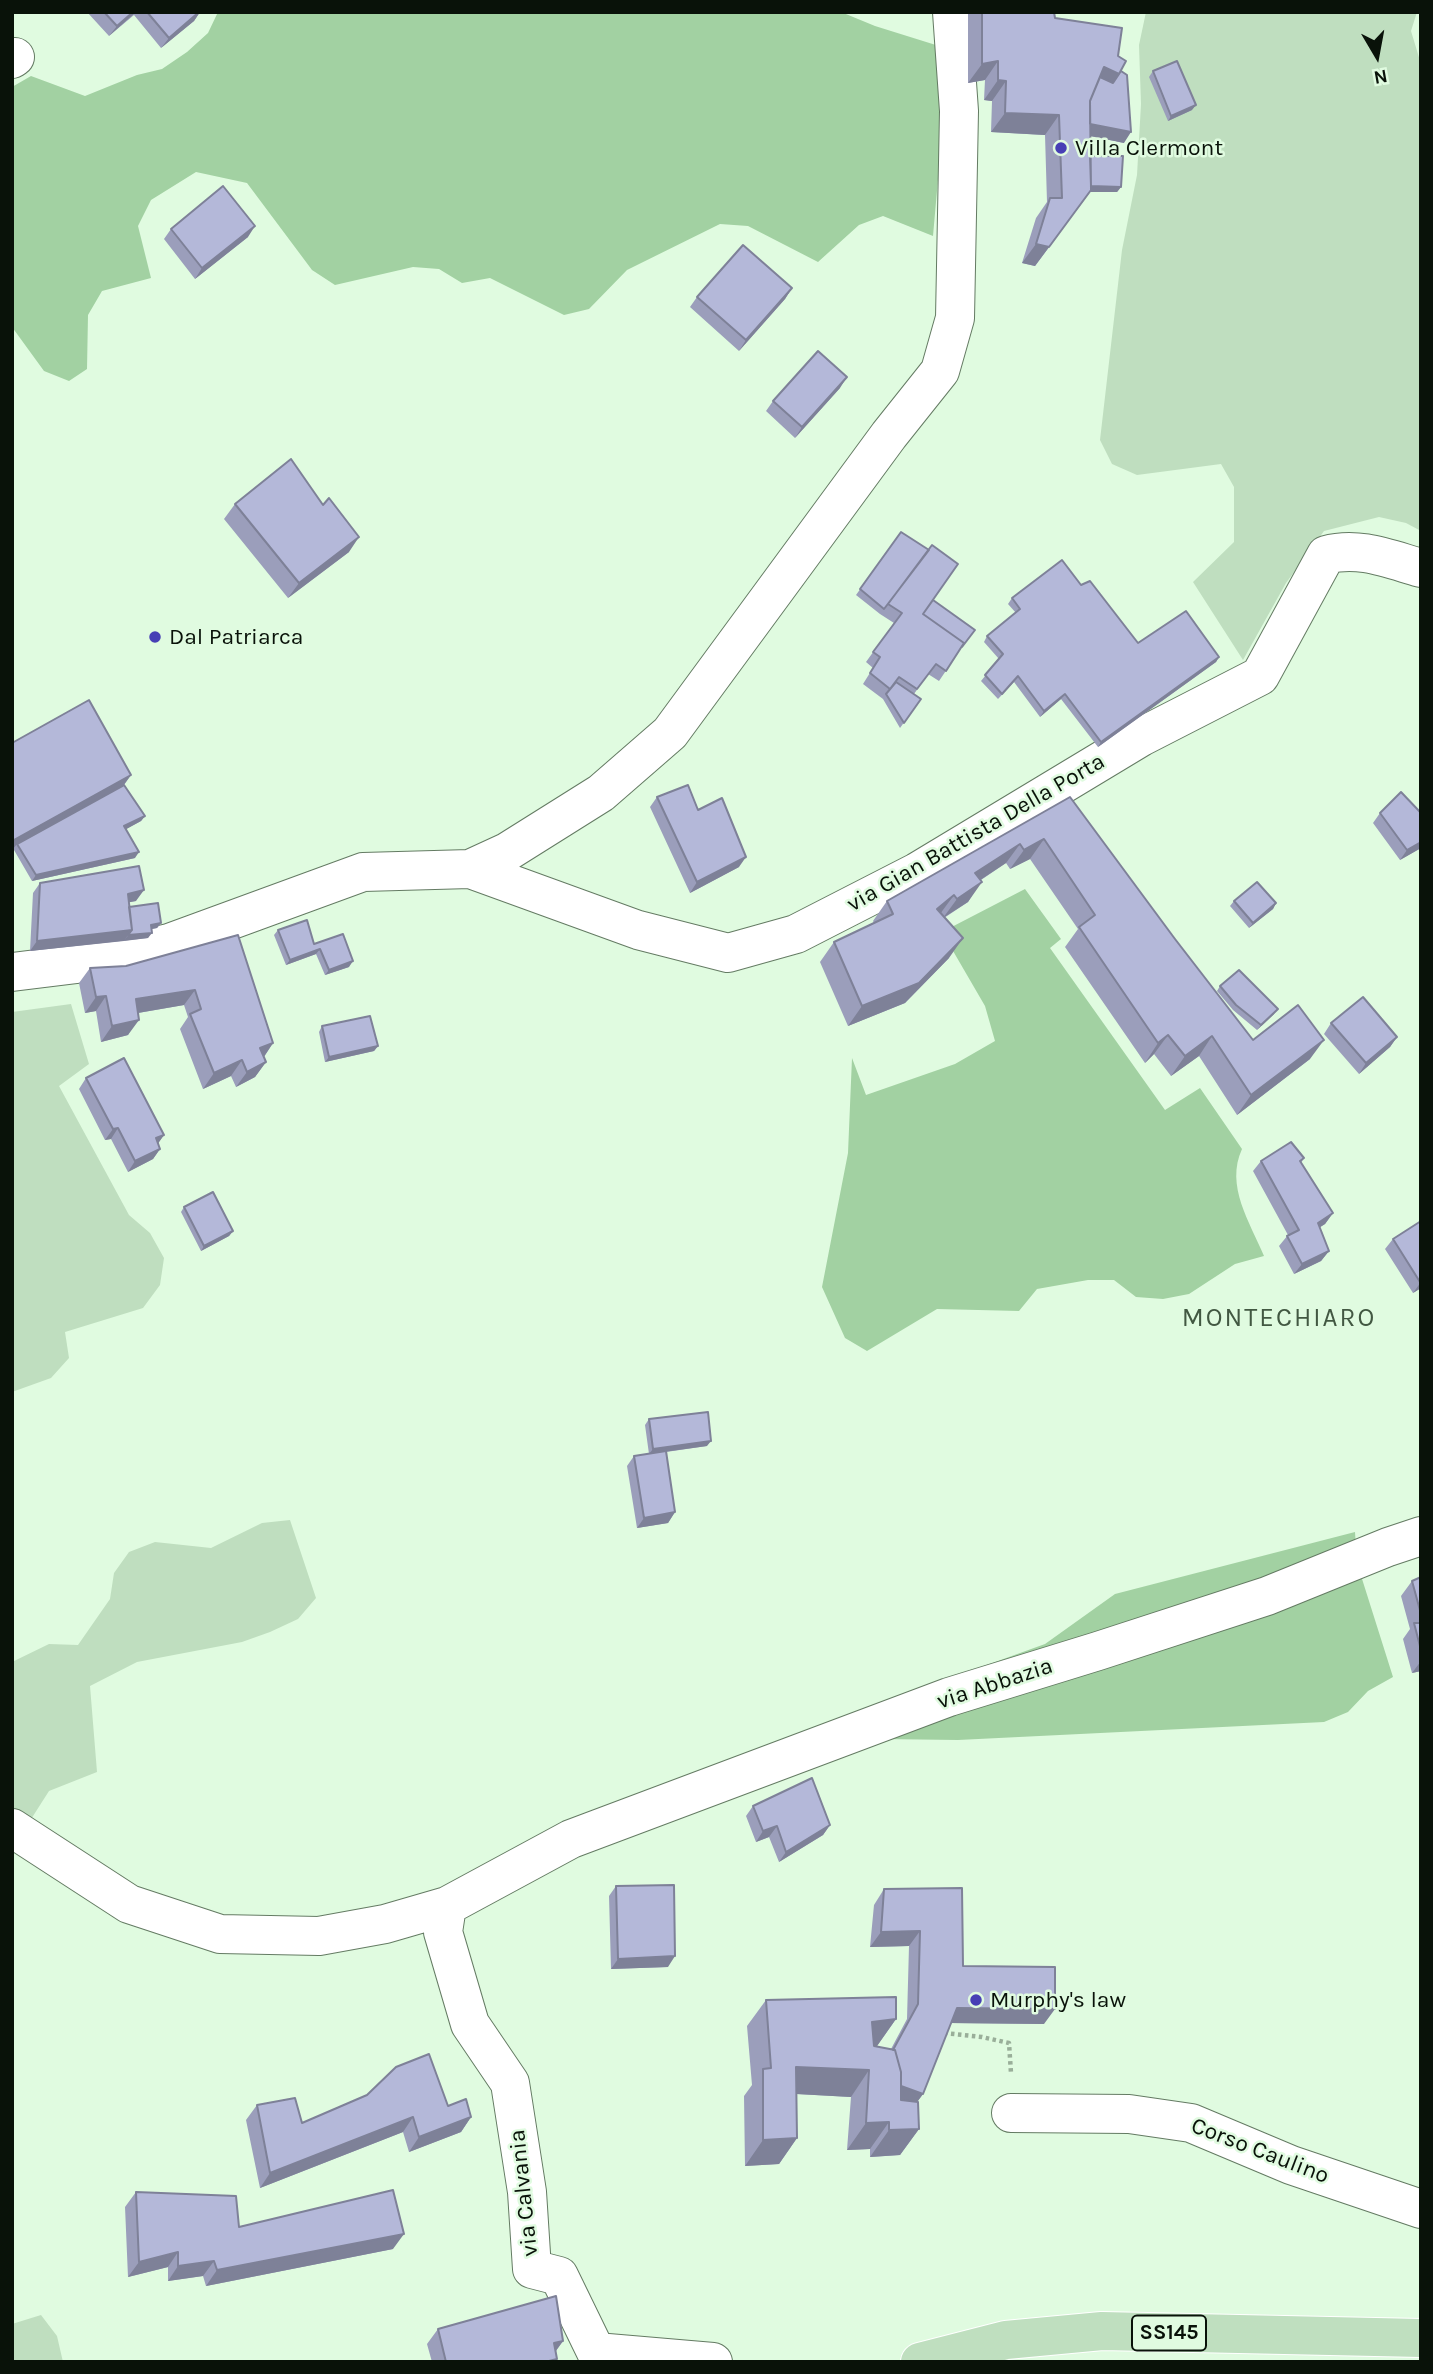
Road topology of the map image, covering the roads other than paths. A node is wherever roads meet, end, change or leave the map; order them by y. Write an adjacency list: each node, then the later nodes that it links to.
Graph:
1 (953, 12): 3 (street)
2 (1421, 569): 3 (street, via Gian Battista Della Porta)
3 (470, 869): 4 (street, via Gian Battista Della Porta)
4 (12, 972)
5 (1421, 1536): 7 (street, via Abbazia)
6 (12, 1828): 7 (street)
7 (447, 1906): 11 (street, via Calvania)
8 (1011, 2113): 9 (street, Corso Caulino)
9 (1421, 2209)
10 (1421, 2338): 12 (main road, SS145)
11 (713, 2362)
12 (920, 2362)

